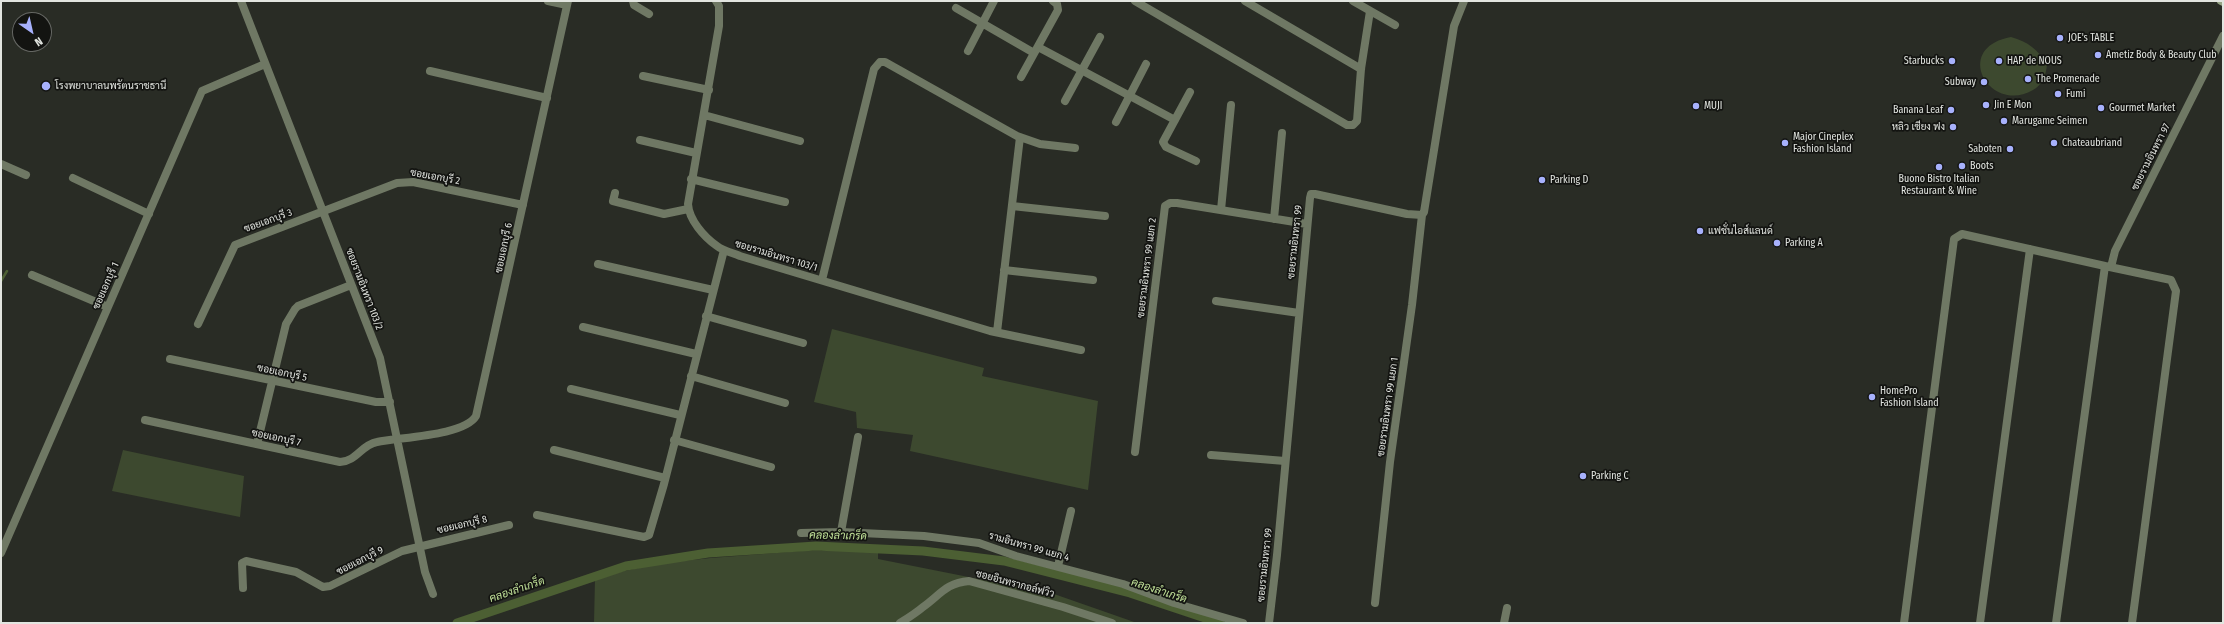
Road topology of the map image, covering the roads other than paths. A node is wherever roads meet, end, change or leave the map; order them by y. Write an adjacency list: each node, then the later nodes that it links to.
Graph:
1 (241, 1): 21 (street, ซอยรามอินทรา 103/2)
2 (548, 1): 11 (street)
3 (633, 1): 14 (street)
4 (716, 1): 28 (street)
5 (994, 1): 15 (street)
6 (1053, 1): 19 (street)
7 (1135, 1): 23 (street)
8 (1245, 1): 23 (street)
9 (1353, 1): 13 (street)
10 (1464, 1): 56 (street)
11 (567, 3): 31 (street, ซอยเอกบุรี 6)
12 (956, 8): 15 (street)
13 (1370, 11): 16 (street); 23 (street)
14 (649, 14)
15 (982, 23): 19 (street); 20 (street)
16 (1395, 25)
17 (2223, 36): 63 (street, ซอยรามอินทรา 97)
18 (1100, 37): 25 (street)
19 (1036, 50): 25 (street); 27 (street)
20 (968, 51)
21 (265, 64): 54 (street, ซอยรามอินทรา 103/2); 55 (street, ซอยเอกบุรี 1)
22 (1146, 64): 30 (street)
23 (1361, 69)
24 (430, 71): 31 (street)
25 (1083, 71): 30 (street); 32 (street)
26 (643, 76): 28 (street)
27 (1021, 77)
28 (709, 90): 34 (street)
29 (1190, 92): 35 (street)
30 (1129, 95): 35 (street); 36 (street)
31 (547, 98): 50 (street, ซอยเอกบุรี 6)
32 (1065, 101)
33 (1231, 105): 53 (street)
34 (704, 115): 40 (street); 42 (street)
35 (1175, 120): 43 (street)
36 (1116, 122)
37 (1282, 133): 58 (street)
38 (1020, 137): 41 (street); 51 (street); 66 (street)
39 (640, 140): 42 (street)
40 (800, 141)
41 (1075, 148)
42 (696, 154): 47 (street)
43 (1196, 161)
44 (1, 164): 45 (street)
45 (26, 175)
46 (72, 178): 55 (street)
47 (691, 179): 49 (street); 52 (street)
48 (615, 192): 52 (street)
49 (785, 202)
50 (523, 205): 54 (street, ซอยเอกบุรี 2); 89 (street, ซอยเอกบุรี 6)
51 (1012, 206): 57 (street); 64 (street)
52 (688, 209): 61 (street, ซอยรามอินทรา 103/1)
53 (1221, 210): 58 (street, ซอยรามอินทรา 99 แยก 2); 93 (street, ซอยรามอินทรา 99 แยก 2)
54 (323, 212): 68 (street, ซอยรามอินทรา 103/2); 74 (street, ซอยเอกบุรี 3)
55 (149, 214): 71 (street, ซอยเอกบุรี 1)
56 (1422, 215): 59 (street, ซอยรามอินทรา 99); 108 (street, ซอยรามอินทรา 99 แยก 1)
57 (1105, 216)
58 (1274, 219): 59 (street, ซอยรามอินทรา 99 แยก 2)
59 (1307, 224): 72 (street, ซอยรามอินทรา 99)
60 (2030, 249): 63 (street); 115 (street); 116 (street)
61 (724, 250): 66 (street, ซอยรามอินทรา 103/1); 69 (street)
62 (598, 264): 69 (street)
63 (2108, 266): 117 (street, ซอยรามอินทรา 97); 118 (street)
64 (1004, 270): 67 (street); 76 (street)
65 (32, 275): 71 (street)
66 (822, 280): 76 (street, ซอยรามอินทรา 103/1)
67 (1093, 280)
68 (351, 285): 82 (street); 84 (street, ซอยรามอินทรา 103/2)
69 (713, 290): 73 (street)
70 (1216, 301): 72 (street)
71 (108, 307): 104 (street, ซอยเอกบุรี 1)
72 (1299, 313): 95 (street, ซอยรามอินทรา 99)
73 (706, 316): 77 (street); 79 (street)
74 (198, 324)
75 (583, 327): 79 (street)
76 (997, 332): 78 (street, ซอยรามอินทรา 103/1)
77 (804, 343)
78 (1081, 350)
79 (696, 354): 81 (street)
80 (170, 359): 82 (street, ซอยเอกบุรี 5)
81 (691, 376): 85 (street); 86 (street)
82 (272, 381): 84 (street, ซอยเอกบุรี 5); 91 (street)
83 (571, 388): 86 (street)
84 (390, 402): 89 (street, ซอยรามอินทรา 103/2)
85 (785, 404)
86 (680, 415): 90 (street)
87 (145, 420): 91 (street, ซอยเอกบุรี 7)
88 (858, 437): 101 (street)
89 (398, 439): 91 (street, ซอยเอกบุรี 7); 103 (street, ซอยรามอินทรา 103/2)
90 (674, 440): 96 (street); 97 (street)
91 (257, 444)
92 (554, 450): 97 (street)
93 (1136, 452)
94 (1211, 455): 95 (street)
95 (1286, 461): 113 (street, ซอยรามอินทรา 99)
96 (771, 467)
97 (665, 478): 99 (street)
98 (1071, 511): 105 (street)
99 (537, 515)
100 (509, 525): 103 (street, ซอยเอกบุรี 8)
101 (841, 532): 102 (street, รามอินทรา 99 แยก 4); 105 (street, รามอินทรา 99 แยก 4)
102 (801, 533)
103 (420, 545): 106 (street, ซอยเอกบุรี 9); 107 (street, ซอยรามอินทรา 103/2)
104 (1, 553)
105 (1058, 566): 112 (street, รามอินทรา 99 แยก 4)
106 (243, 588)
107 (433, 594)
108 (1375, 603)
109 (1507, 608): 114 (street)
110 (900, 623): 111 (street, ซอยอินทรากอล์ฟวิว)
111 (1112, 623)
112 (1243, 623)
113 (1269, 623)
114 (1504, 623)
115 (1904, 623)
116 (1980, 623)
117 (2056, 623)
118 (2132, 623)

